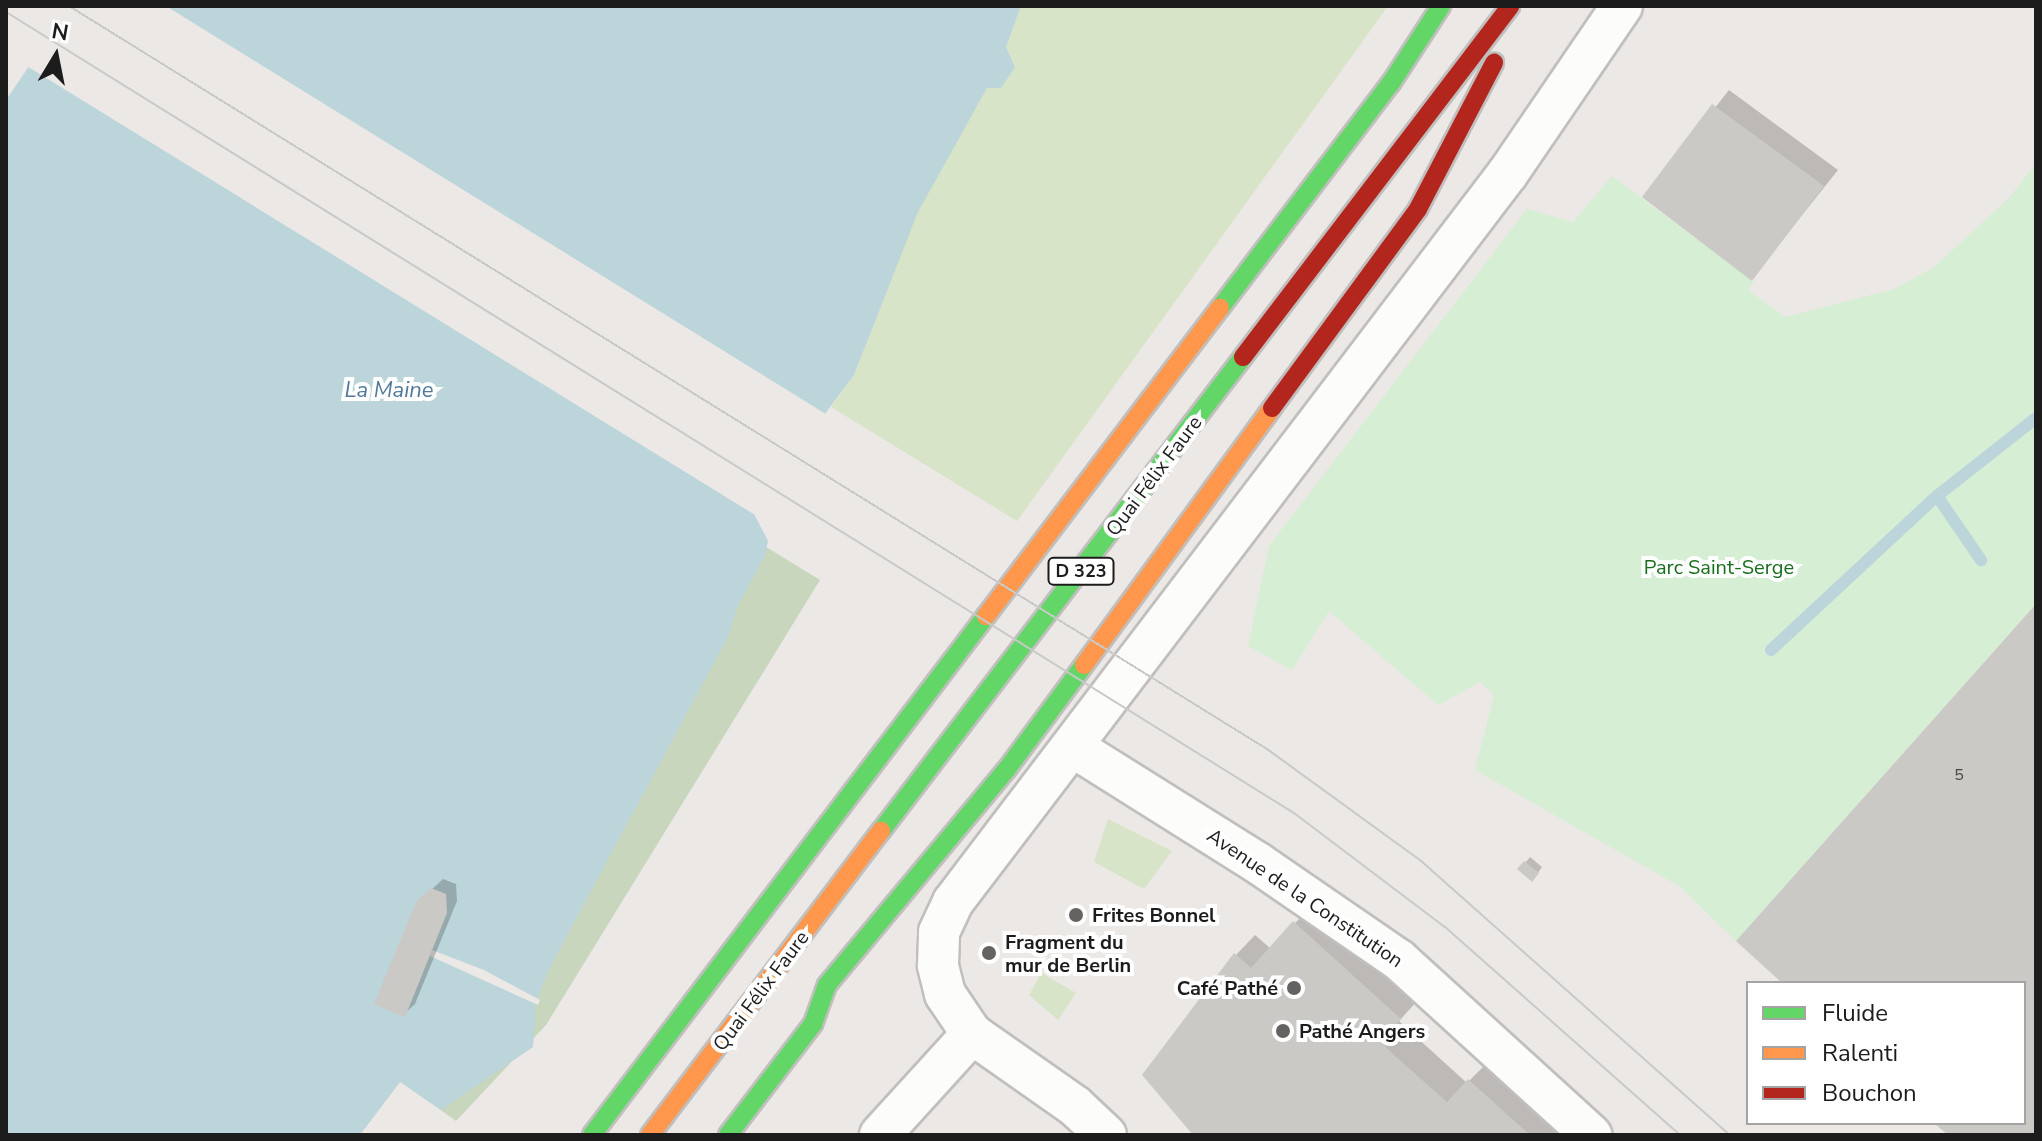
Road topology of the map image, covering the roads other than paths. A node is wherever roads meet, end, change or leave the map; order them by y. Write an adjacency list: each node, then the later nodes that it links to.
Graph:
1 (1441, 6): 13 (highway, D 323)
2 (1510, 6): 12 (highway, Quai Félix Faure / D 323)
3 (1524, 6): 6 (highway)
4 (1622, 6): 5 (street)
5 (1508, 173): 6 (street); 7 (street)
6 (1418, 209): 8 (highway)
7 (1073, 747): 11 (street); 18 (street, Avenue de la Constitution)
8 (827, 985): 9 (highway); 15 (highway)
9 (802, 998)
10 (764, 1017): 12 (highway)
11 (972, 1034): 16 (street); 17 (street)
12 (727, 1037): 14 (highway, Quai Félix Faure / D 323)
13 (592, 1135)
14 (650, 1135)
15 (728, 1135)
16 (880, 1135)
17 (1106, 1135)
18 (1591, 1135)

